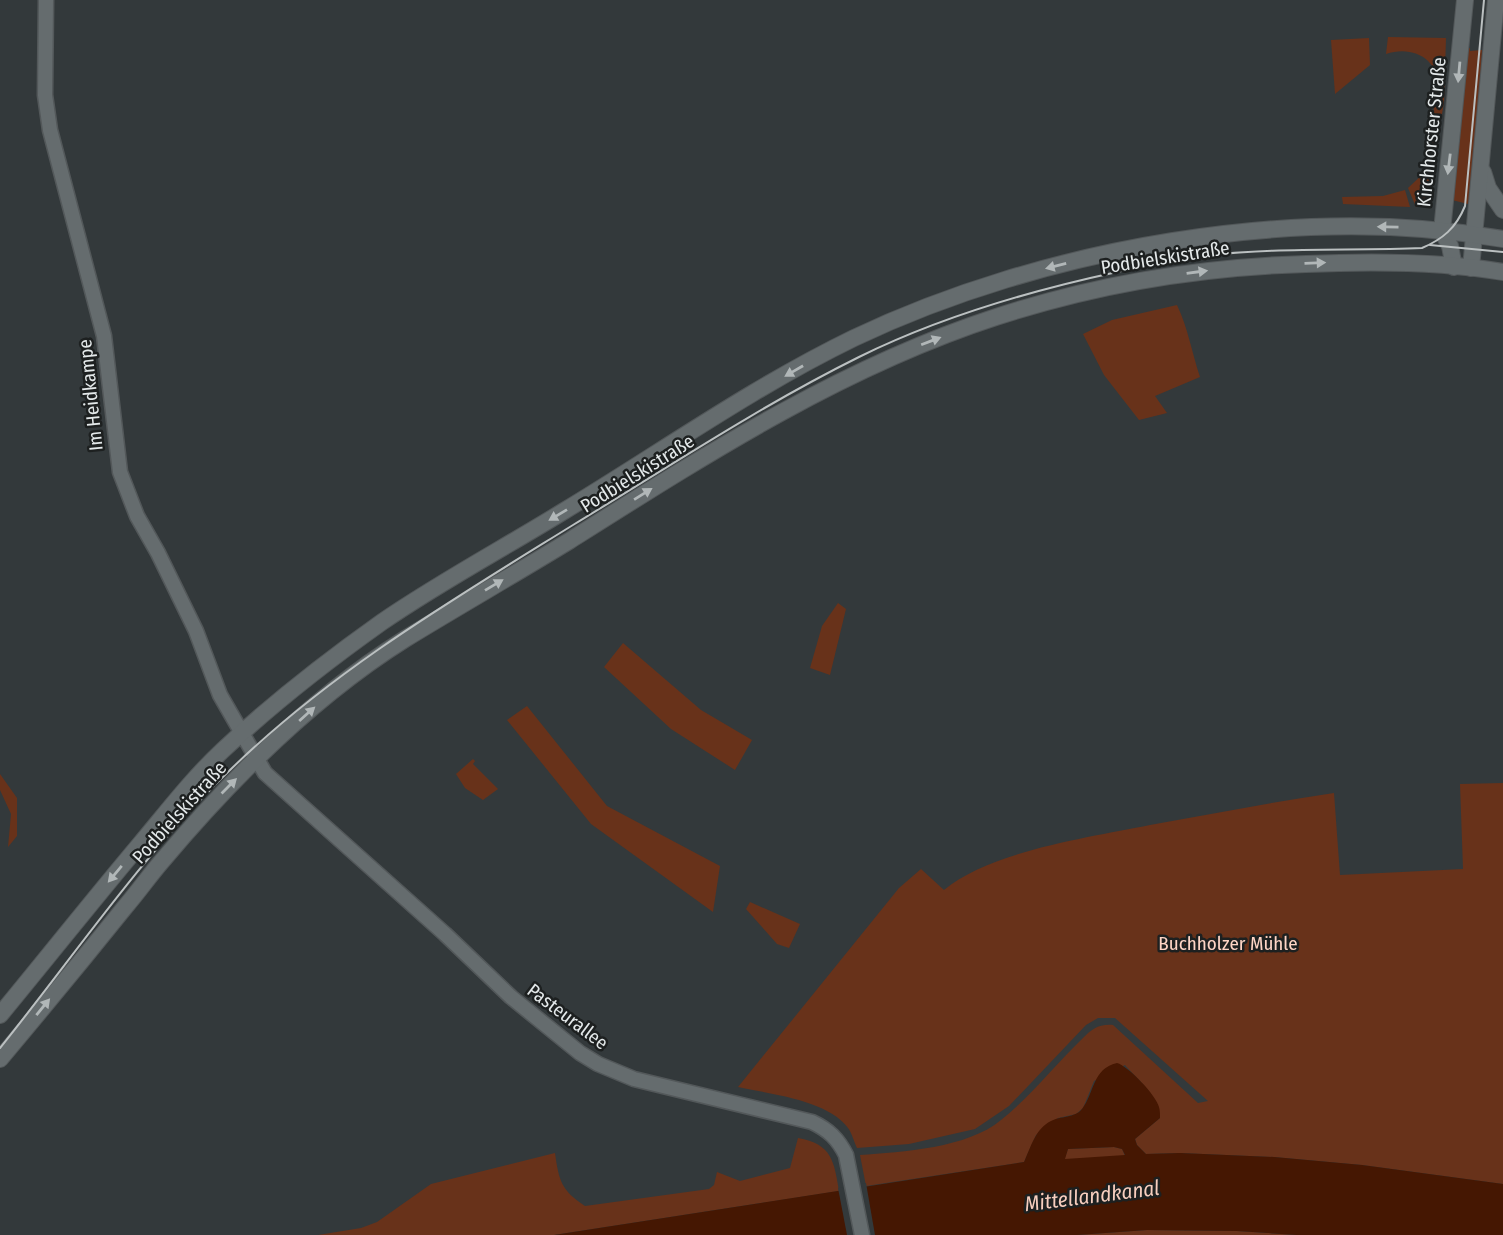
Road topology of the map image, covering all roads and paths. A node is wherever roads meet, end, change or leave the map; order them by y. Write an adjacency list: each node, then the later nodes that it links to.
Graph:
1 (46, 0): 14 (street, Im Heidkampe)
2 (1465, 0): 4 (main road, Kirchhorster Straße)
3 (1496, 0): 5 (main road)
4 (1463, 20): 5 (main road); 8 (main road, Kirchhorster Straße, one-way to 8)
5 (1494, 24): 6 (main road)
6 (1482, 167): 7 (main road); 9 (main road)
7 (1503, 210)
8 (1442, 231): 9 (main road, Podbielskistraße); 11 (main road, Kirchhorster Straße); 14 (main road, Podbielskistraße, one-way to 14)
9 (1475, 235): 10 (main road, Podbielskistraße); 12 (main road)
10 (1503, 239)
11 (1454, 267): 12 (main road, Podbielskistraße); 15 (main road, Podbielskistraße, one-way to 11)
12 (1471, 268): 13 (main road, Podbielskistraße)
13 (1503, 272)
14 (242, 732): 15 (street, Im Heidkampe); 16 (main road, Podbielskistraße, one-way to 16)
15 (256, 760): 17 (main road, Podbielskistraße, one-way to 15); 18 (street, Pasteurallee)
16 (0, 1015)
17 (0, 1059)
18 (862, 1235)

